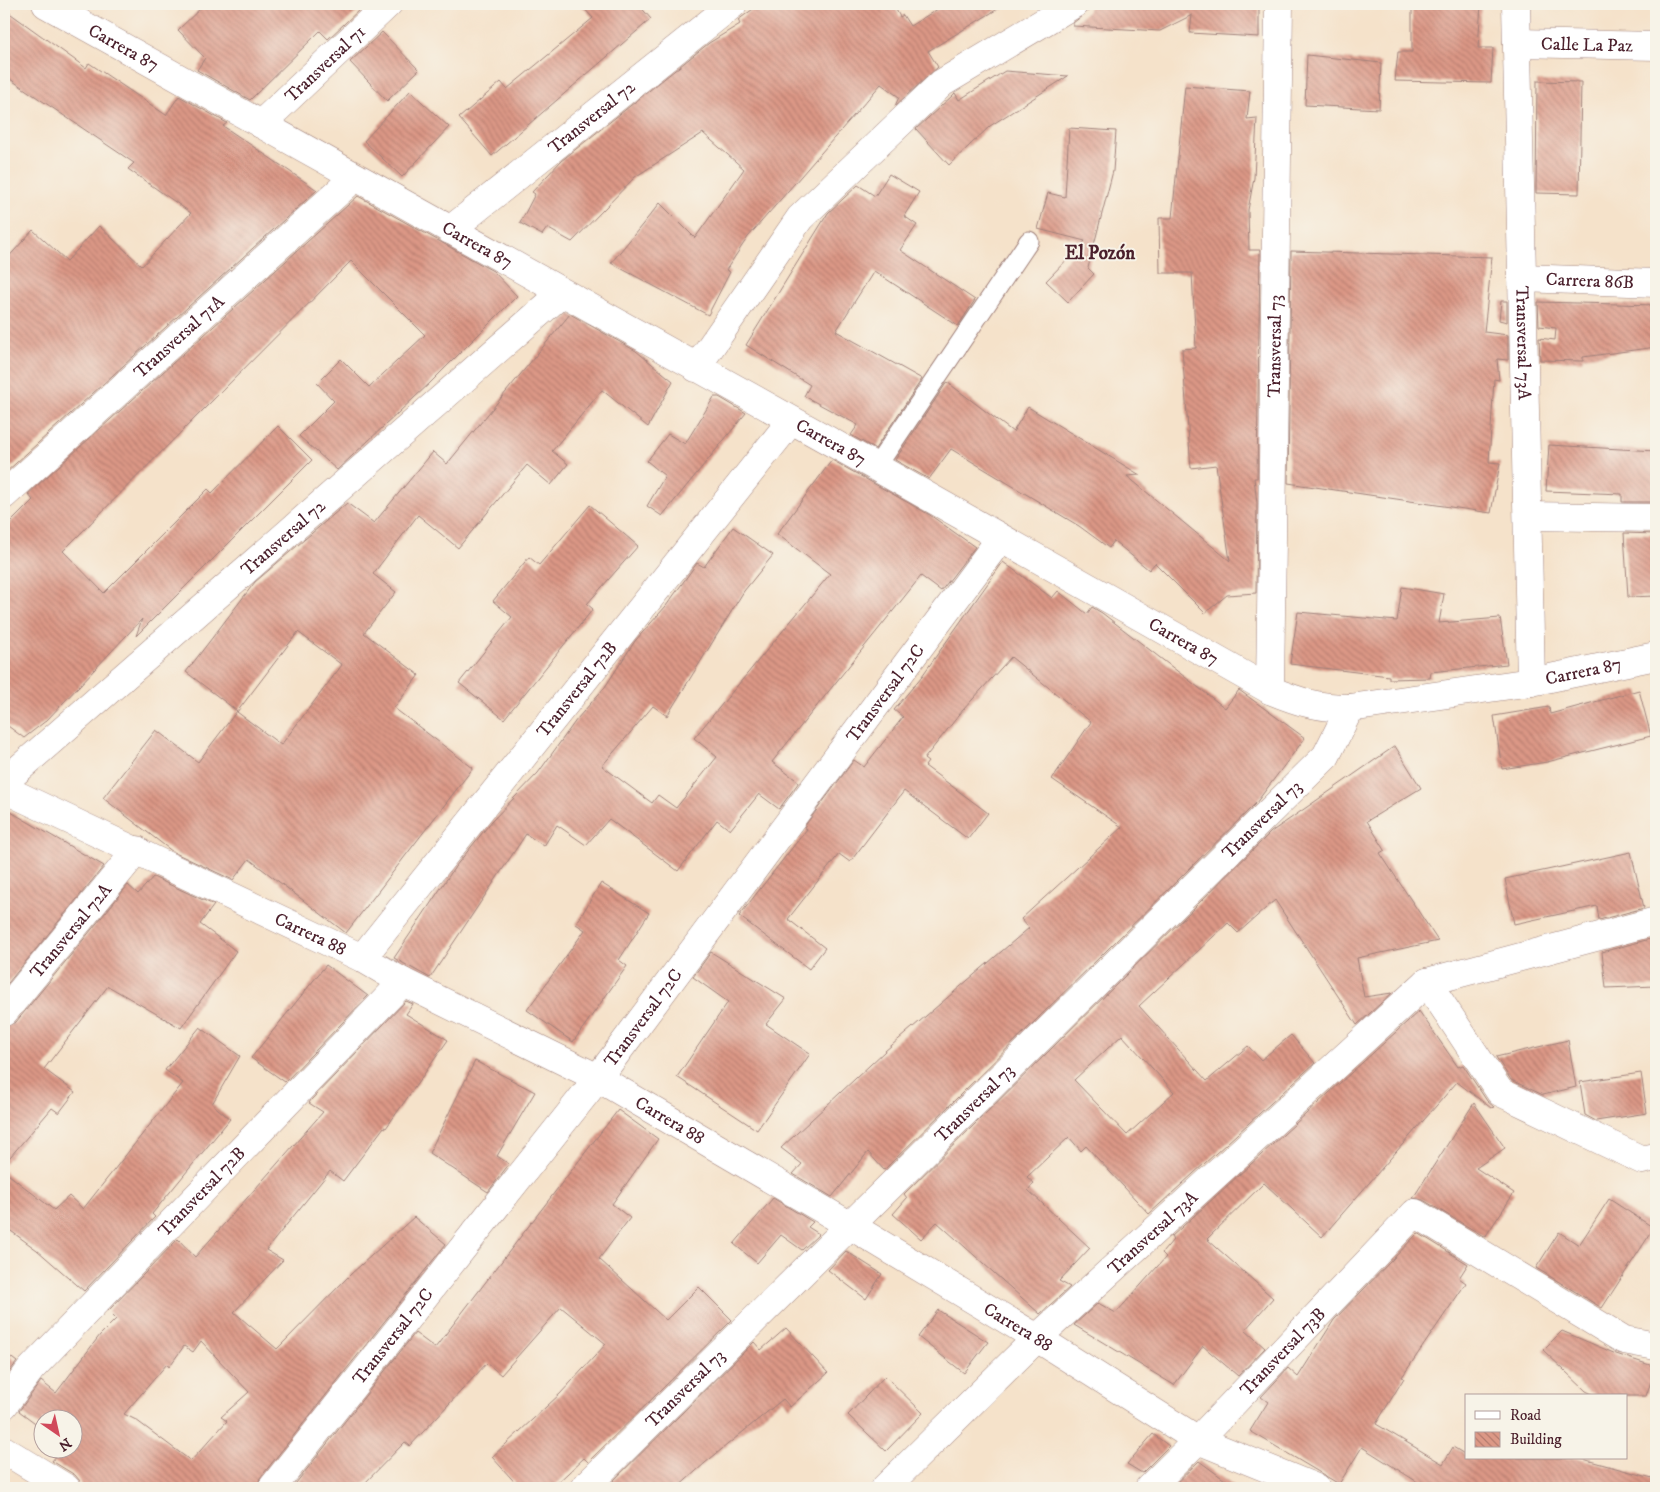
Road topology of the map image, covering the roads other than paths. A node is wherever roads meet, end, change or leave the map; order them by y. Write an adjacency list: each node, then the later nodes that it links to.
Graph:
1 (46, 4): 9 (street, Carrera 87)
2 (388, 4): 9 (street, Transversal 71)
3 (733, 4): 11 (street, Transversal 72)
4 (1074, 4): 16 (street)
5 (1279, 4): 25 (street, Transversal 73)
6 (1516, 4): 7 (street, Transversal 73A)
7 (1517, 43): 8 (street, Calle La Paz); 13 (street, Transversal 73A)
8 (1656, 46)
9 (261, 124): 10 (street, Carrera 87)
10 (355, 177): 11 (street, Carrera 87); 19 (street, Transversal 71A)
11 (450, 230): 15 (street, Carrera 87)
12 (1029, 241): 18 (lane)
13 (1522, 278): 14 (street, Carrera 86B); 20 (street, Transversal 73A)
14 (1656, 283)
15 (562, 293): 16 (street, Carrera 87); 27 (street, Transversal 72)
16 (696, 368): 17 (street, Carrera 87)
17 (791, 421): 18 (street, Carrera 87); 31 (street, Transversal 72B)
18 (876, 467): 22 (street, Carrera 87)
19 (7, 488)
20 (1528, 516): 21 (street); 24 (street, Transversal 73A)
21 (1656, 518)
22 (1000, 539): 25 (street, Carrera 87); 35 (street, Transversal 72C)
23 (1656, 656): 24 (street, Carrera 87)
24 (1532, 682): 26 (street, Carrera 87)
25 (1270, 690): 26 (street, Carrera 87)
26 (1350, 708): 37 (street, Transversal 73)
27 (4, 782)
28 (4, 788): 29 (street, Carrera 88)
29 (137, 850): 31 (street, Carrera 88); 34 (street, Transversal 72A)
30 (1656, 921): 33 (street)
31 (362, 958): 32 (street, Carrera 88)
32 (403, 982): 35 (street, Carrera 88); 40 (street, Transversal 72B)
33 (1427, 982): 36 (street); 38 (street, Transversal 73A)
34 (4, 1012)
35 (598, 1078): 37 (street, Carrera 88); 44 (street, Transversal 72C)
36 (1656, 1157)
37 (851, 1226): 38 (street, Carrera 88); 45 (street, Transversal 73)
38 (1037, 1338): 41 (street, Carrera 88); 46 (street, Transversal 73A)
39 (1656, 1346): 41 (street, Transversal 73B)
40 (4, 1405)
41 (1198, 1440): 47 (street, Transversal 73B); 48 (street, Carrera 88)
42 (4, 1450): 43 (street)
43 (66, 1488)
44 (272, 1488)
45 (584, 1488)
46 (885, 1488)
47 (1149, 1488)
48 (1316, 1488)

